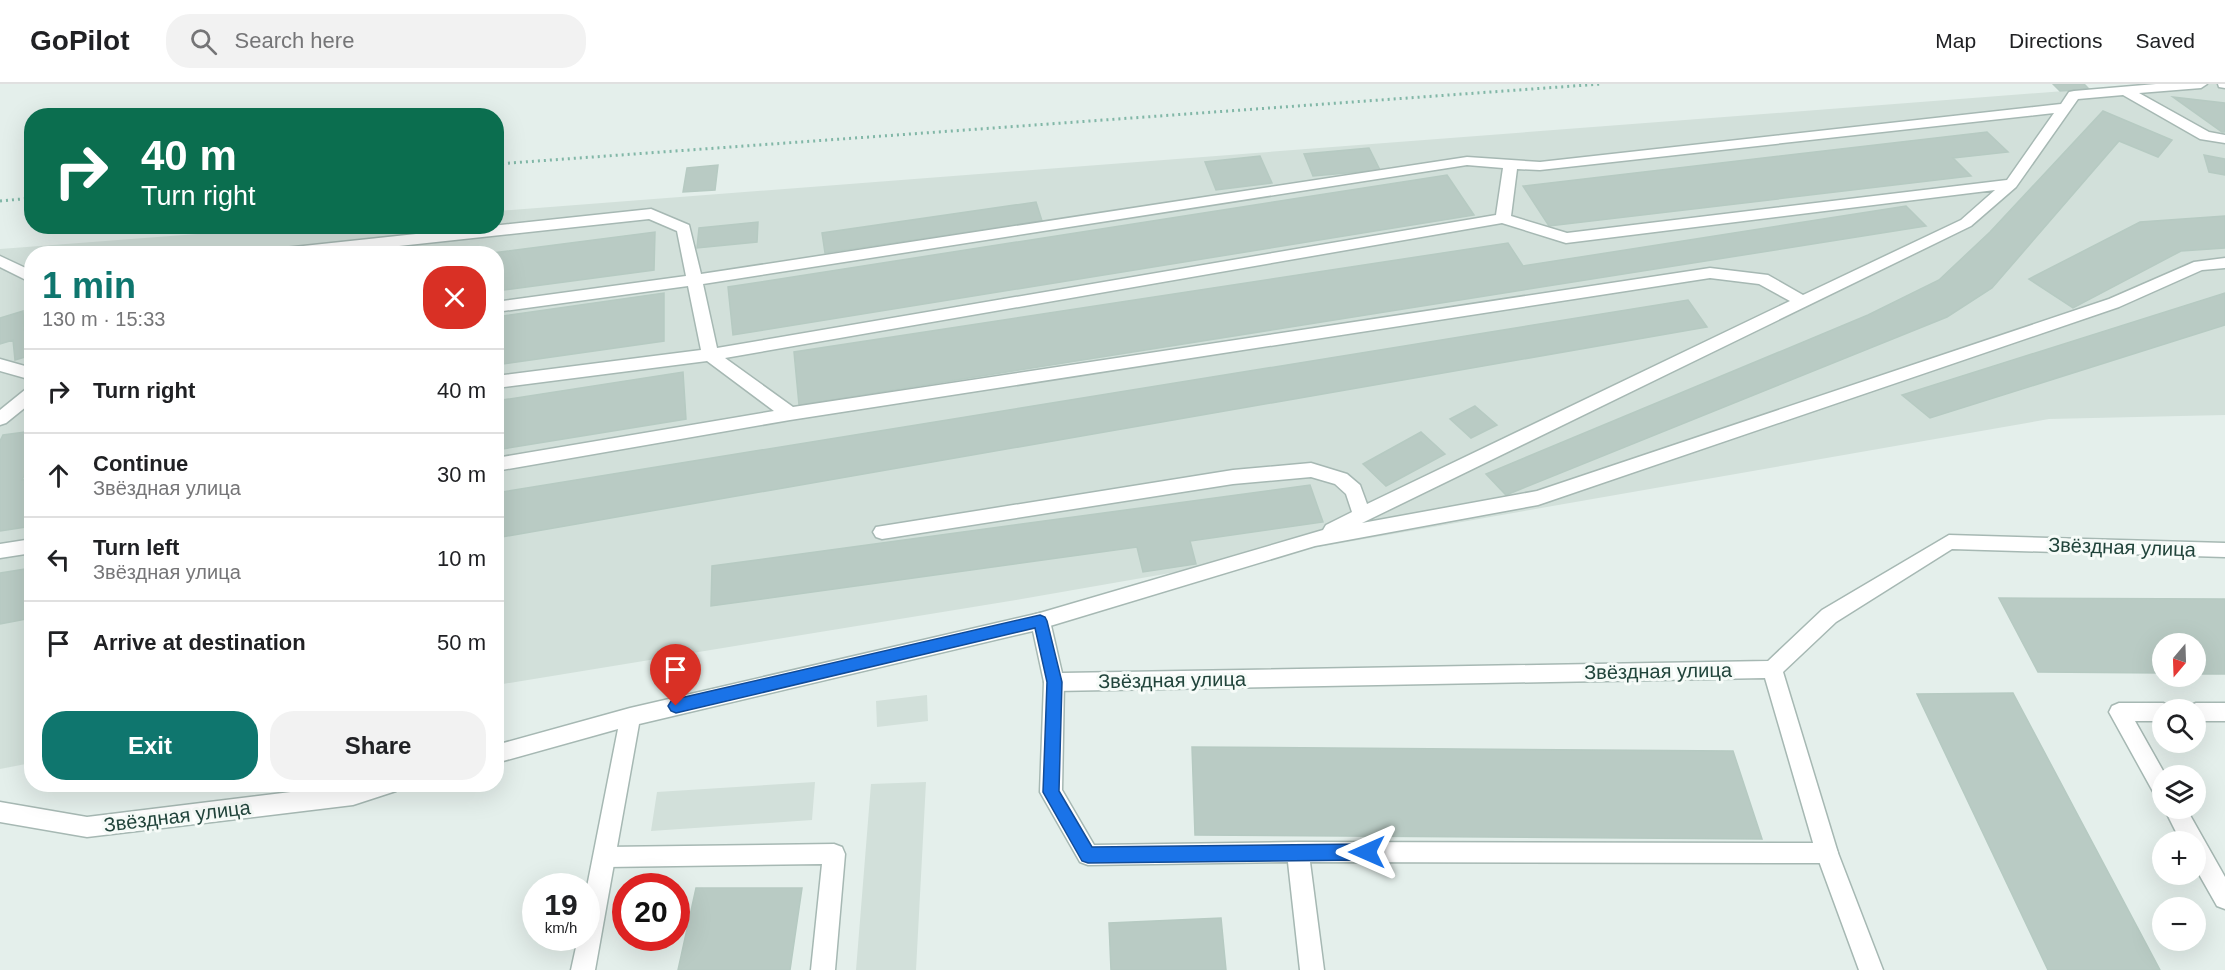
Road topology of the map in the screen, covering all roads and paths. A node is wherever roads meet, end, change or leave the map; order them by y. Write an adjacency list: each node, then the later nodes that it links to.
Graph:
1 (1601, 84): 7 (path)
2 (2201, 84): 3 (street)
3 (2126, 91): 4 (street); 5 (street)
4 (2064, 108): 6 (street); 8 (street)
5 (2225, 138)
6 (1510, 163): 11 (street); 18 (street)
7 (504, 164)
8 (2011, 184): 11 (street); 19 (street)
9 (24, 199): 10 (path)
10 (0, 201)
11 (1503, 218): 21 (street)
12 (504, 230): 18 (street)
13 (463, 234): 14 (street)
14 (350, 246)
15 (0, 261): 17 (street)
16 (2225, 263): 31 (street)
17 (24, 274)
18 (696, 280): 20 (street); 21 (street)
19 (1801, 301): 26 (street); 29 (street)
20 (504, 305)
21 (710, 355): 24 (street); 26 (street)
22 (0, 364): 23 (street)
23 (24, 372)
24 (504, 381)
25 (24, 400): 27 (street)
26 (790, 414): 28 (street)
27 (0, 419)
28 (504, 464)
29 (1362, 515): 30 (street); 31 (street)
30 (882, 532)
31 (1315, 539): 35 (street)
32 (24, 547): 34 (street)
33 (2225, 550): 36 (street, Звёздная улица)
34 (0, 551)
35 (1040, 621): 37 (street); 41 (street)
36 (1772, 669): 37 (street, Звёздная улица); 47 (street)
37 (1054, 682): 46 (street)
38 (2152, 712): 43 (street)
39 (2206, 712): 40 (street)
40 (2225, 712)
41 (630, 717): 42 (street); 48 (street)
42 (504, 752)
43 (2152, 771)
44 (363, 792): 45 (street, Звёздная улица)
45 (0, 812)
46 (1298, 852): 47 (street); 53 (street)
47 (1827, 853): 54 (street)
48 (606, 857): 51 (street); 52 (street)
49 (2206, 865): 50 (street)
50 (2225, 898)
51 (583, 970)
52 (823, 970)
53 (1312, 970)
54 (1871, 970)

